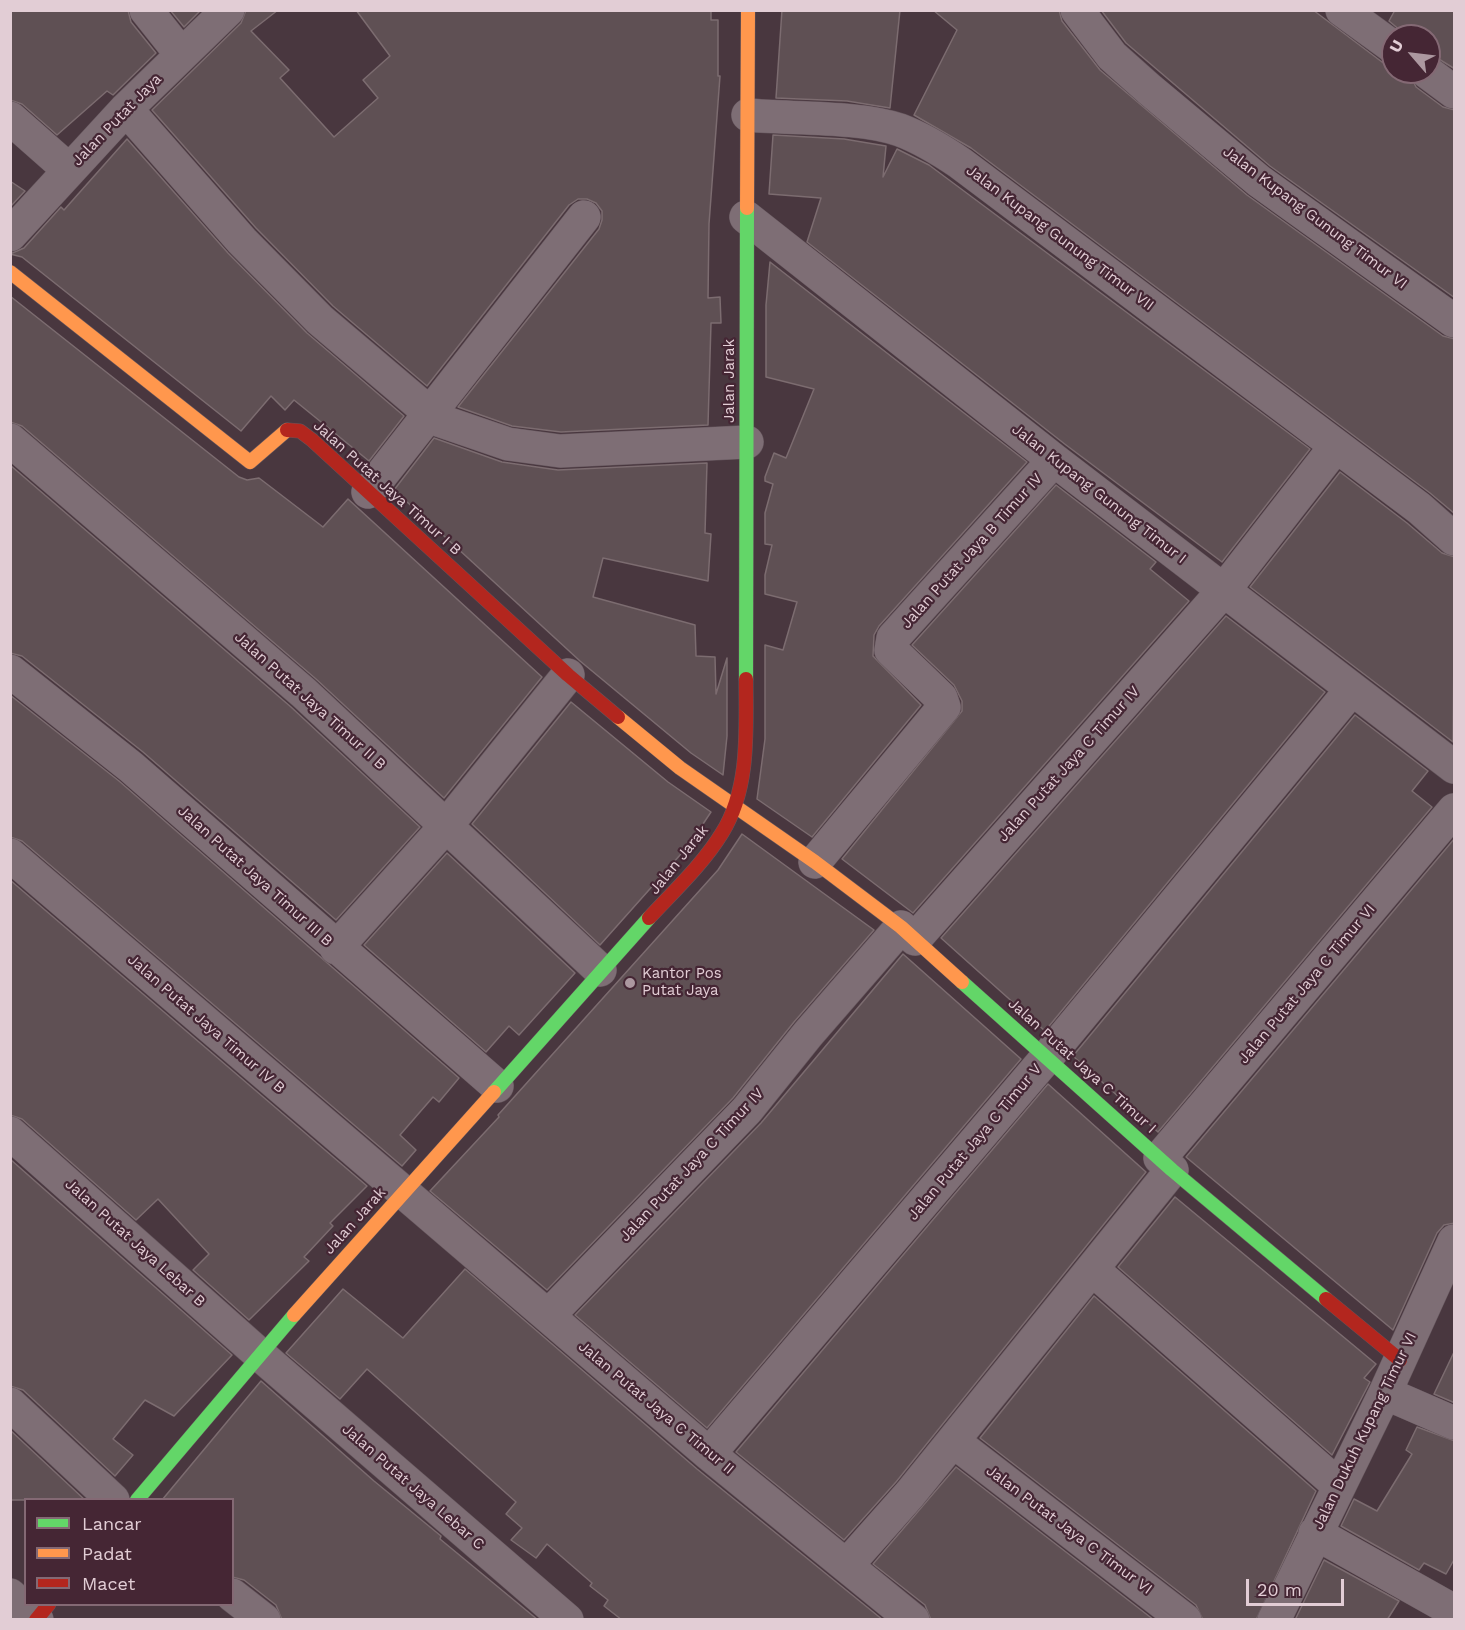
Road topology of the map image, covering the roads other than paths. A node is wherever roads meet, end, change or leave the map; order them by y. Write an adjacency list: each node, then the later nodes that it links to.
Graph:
1 (146, 10): 7 (street)
2 (228, 10): 7 (street, Jalan Putat Jaya)
3 (748, 10): 11 (street, Jalan Jarak)
4 (1077, 10): 18 (street, Jalan Kupang Gunung Timur VI)
5 (1342, 10): 6 (street)
6 (1381, 38)
7 (181, 54): 10 (street, Jalan Putat Jaya)
8 (1441, 82): 9 (street)
9 (1455, 92)
10 (126, 109): 13 (street, Jalan Putat Jaya); 19 (street)
11 (748, 115): 15 (street, Jalan Jarak); 22 (street, Jalan Kupang Gunung Timur VII)
12 (10, 118): 13 (street)
13 (69, 170): 16 (street, Jalan Putat Jaya)
14 (584, 217): 19 (street)
15 (746, 217): 21 (street, Jalan Jarak); 23 (street, Jalan Kupang Gunung Timur I)
16 (10, 235)
17 (10, 272): 24 (street, Jalan Putat Jaya Timur I B)
18 (1455, 321)
19 (429, 413): 21 (street); 24 (street)
20 (10, 440): 33 (street, Jalan Putat Jaya Timur II B)
21 (747, 442): 31 (street, Jalan Jarak)
22 (1336, 446): 25 (street, Jalan Kupang Gunung Timur VII); 26 (street)
23 (1054, 460): 26 (street, Jalan Kupang Gunung Timur I); 35 (street, Jalan Putat Jaya B Timur IV)
24 (369, 492): 28 (street, Jalan Putat Jaya Timur I B)
25 (1455, 539)
26 (1224, 590): 29 (street, Jalan Kupang Gunung Timur I); 36 (street, Jalan Putat Jaya C Timur IV)
27 (10, 671): 37 (street, Jalan Putat Jaya Timur III B)
28 (568, 675): 31 (street, Jalan Putat Jaya Timur I B); 33 (street)
29 (1352, 689): 30 (street, Jalan Kupang Gunung Timur I); 39 (street, Jalan Putat Jaya C Timur V)
30 (1455, 767)
31 (735, 806): 35 (street, Jalan Putat Jaya C Timur I); 38 (street, Jalan Jarak)
32 (1455, 810): 42 (street, Jalan Putat Jaya C Timur VI)
33 (446, 826): 37 (street); 38 (street, Jalan Putat Jaya Timur II B)
34 (10, 855): 43 (street, Jalan Putat Jaya Timur IV B)
35 (815, 862): 36 (street, Jalan Putat Jaya C Timur I)
36 (908, 933): 39 (street, Jalan Putat Jaya C Timur I); 46 (street, Jalan Putat Jaya C Timur IV)
37 (336, 948): 40 (street, Jalan Putat Jaya Timur III B)
38 (600, 970): 40 (street, Jalan Jarak)
39 (1048, 1056): 42 (street, Jalan Putat Jaya C Timur I); 53 (street, Jalan Putat Jaya C Timur V)
40 (497, 1086): 43 (street, Jalan Jarak)
41 (10, 1133): 47 (street, Jalan Putat Jaya Lebar B)
42 (1166, 1164): 45 (street, Jalan Putat Jaya C Timur VI); 48 (street, Jalan Putat Jaya C Timur I)
43 (403, 1192): 46 (street, Jalan Putat Jaya C Timur II); 47 (street, Jalan Jarak)
44 (1455, 1241): 48 (street, Jalan Dukuh Kupang Timur VI)
45 (1092, 1269): 52 (street, Jalan Putat Jaya C Timur VI); 54 (street)
46 (548, 1316): 53 (street, Jalan Putat Jaya C Timur II)
47 (259, 1354): 56 (street, Jalan Jarak); 65 (street, Jalan Putat Jaya Lebar C)
48 (1400, 1360): 49 (street, Jalan Dukuh Kupang Timur VI)
49 (1385, 1393): 51 (street); 54 (street, Jalan Dukuh Kupang Timur VI)
50 (10, 1404): 55 (street)
51 (1455, 1423)
52 (953, 1441): 58 (street, Jalan Putat Jaya C Timur VI); 67 (street, Jalan Putat Jaya C Timur VI)
53 (709, 1454): 58 (street, Jalan Putat Jaya C Timur II)
54 (1338, 1485): 57 (street, Jalan Dukuh Kupang Timur VI)
55 (111, 1498)
56 (139, 1498)
57 (1315, 1533): 62 (street); 68 (street, Jalan Dukuh Kupang Timur VI)
58 (847, 1565): 66 (street, Jalan Putat Jaya C Timur II)
59 (10, 1595): 63 (street)
60 (234, 1597): 64 (street)
61 (47, 1606): 63 (street)
62 (1455, 1611)
63 (36, 1619)
64 (264, 1620)
65 (567, 1620)
66 (913, 1620)
67 (1185, 1620)
68 (1274, 1620)

